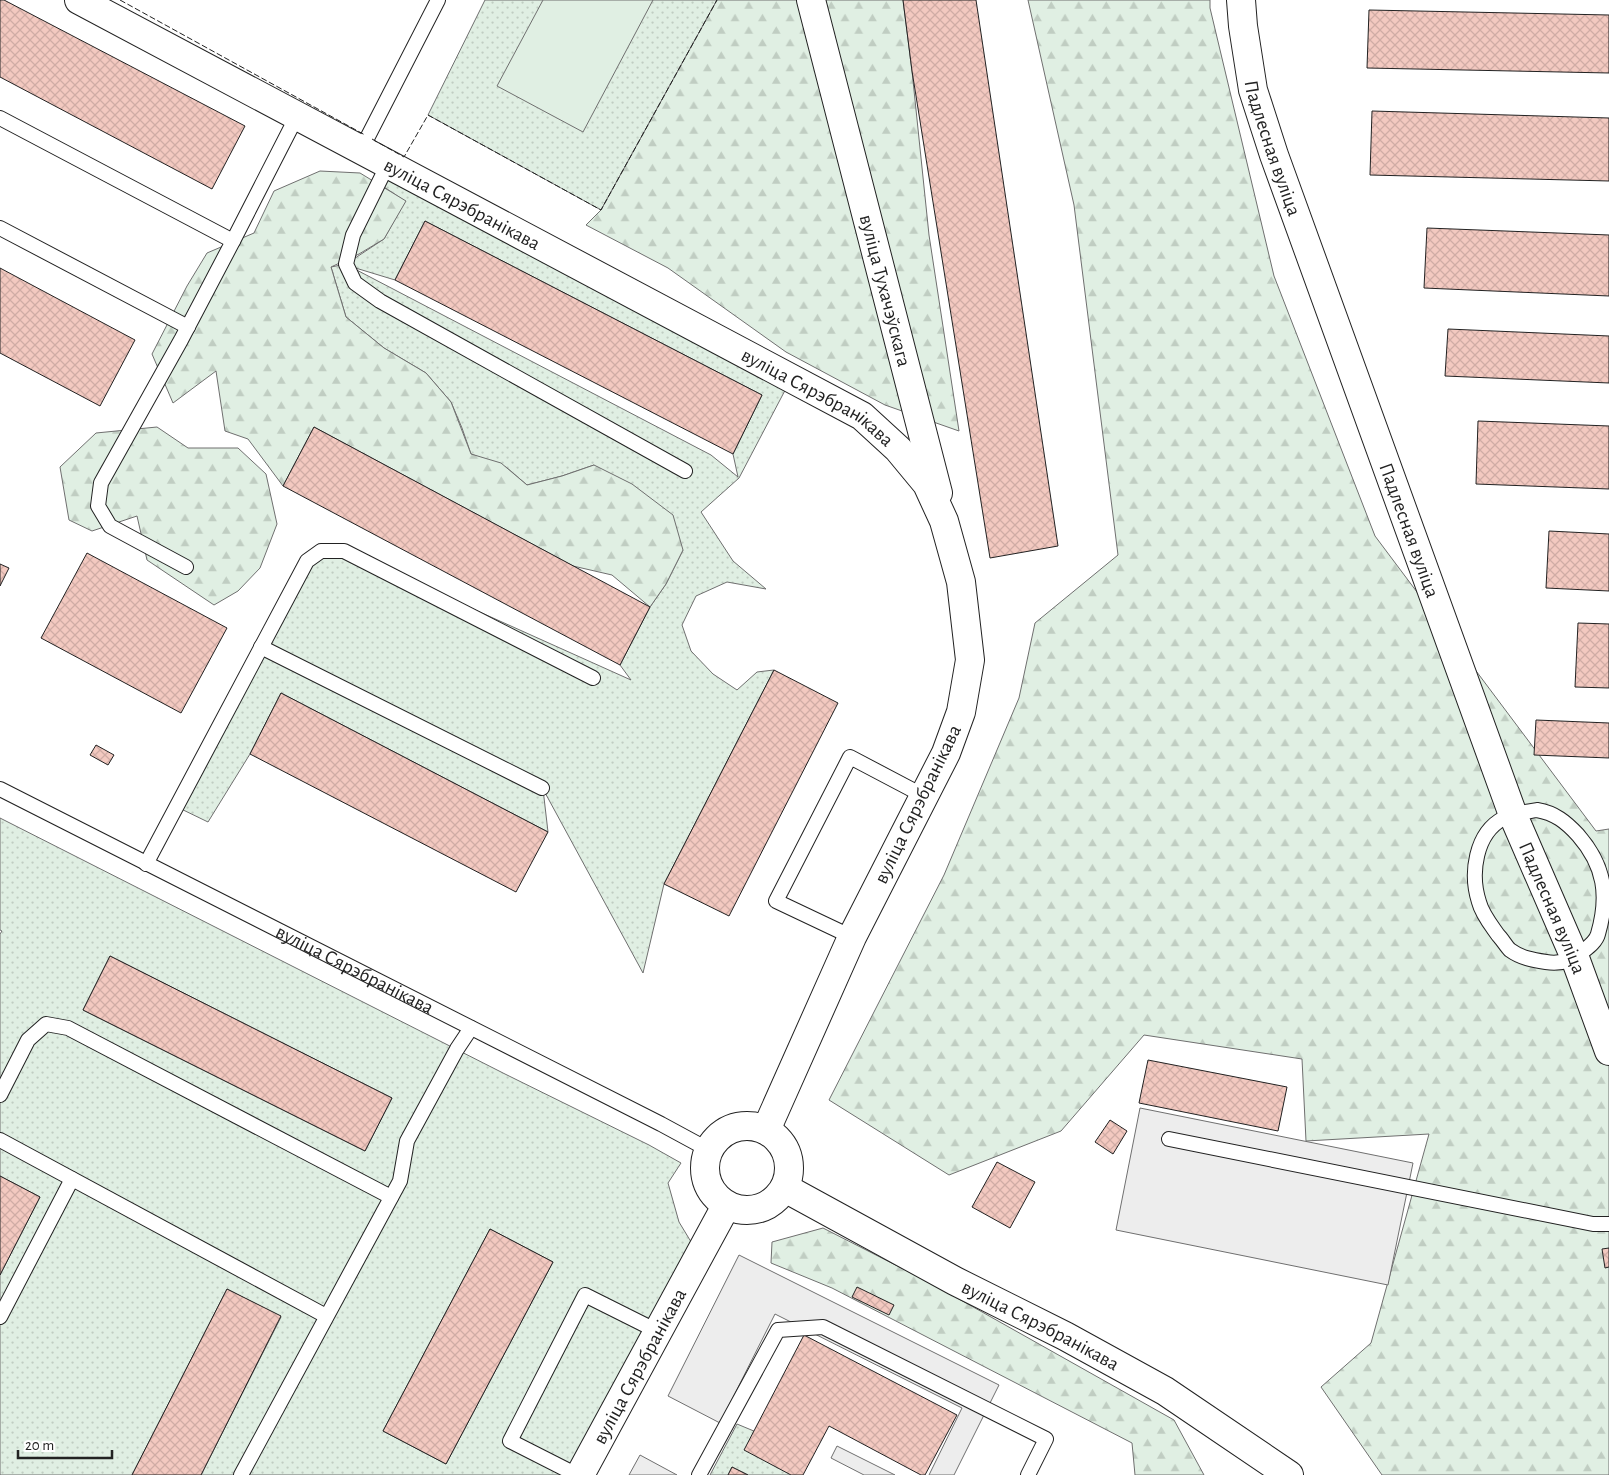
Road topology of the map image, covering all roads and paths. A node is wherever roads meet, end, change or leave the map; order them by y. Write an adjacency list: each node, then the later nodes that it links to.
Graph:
1 (78, 0): 5 (street, вуліца Сярэбранікава)
2 (438, 0): 7 (lane)
3 (811, 0): 14 (street, вуліца Тухачэўскага)
4 (1241, 0): 20 (street, Падлесная вуліца)
5 (297, 116): 7 (street, вуліца Сярэбранікава); 10 (lane)
6 (0, 118): 10 (lane)
7 (361, 150): 8 (street, вуліца Сярэбранікава)
8 (388, 164): 12 (lane); 14 (street, вуліца Сярэбранікава)
9 (0, 228): 11 (lane)
10 (233, 241): 11 (lane)
11 (188, 327): 13 (lane)
12 (685, 471)
13 (186, 568)
14 (961, 582): 19 (street, вуліца Сярэбранікава)
15 (261, 647): 16 (lane); 17 (lane); 21 (lane)
16 (593, 678)
17 (542, 788)
18 (0, 790): 21 (lane, вуліца Сярэбранікава)
19 (924, 796): 22 (street, вуліца Сярэбранікава); 22 (lane)
20 (1513, 815): 23 (street, Падлесная вуліца); 23 (lane); 23 (lane)
21 (146, 864): 24 (lane, вуліца Сярэбранікава)
22 (852, 937): 27 (street, вуліца Сярэбранікава)
23 (1576, 958): 25 (street, Падлесная вуліца)
24 (471, 1028): 30 (lane, вуліца Сярэбранікава); 33 (lane)
25 (1609, 1051)
26 (0, 1095): 33 (lane)
27 (766, 1130): 30 (street); 32 (street)
28 (1169, 1139): 35 (lane)
29 (0, 1140): 31 (lane)
30 (709, 1150): 34 (street)
31 (72, 1179): 36 (lane); 37 (lane)
32 (786, 1188): 34 (street); 43 (street, вуліца Сярэбранікава)
33 (391, 1197): 36 (lane)
34 (726, 1206): 38 (street, вуліца Сярэбранікава)
35 (1609, 1224)
36 (326, 1316): 39 (lane)
37 (0, 1317)
38 (658, 1332): 40 (street, вуліца Сярэбранікава); 40 (lane)
39 (241, 1475)
40 (579, 1475)
41 (699, 1475): 42 (lane)
42 (1028, 1475)
43 (1289, 1475)

